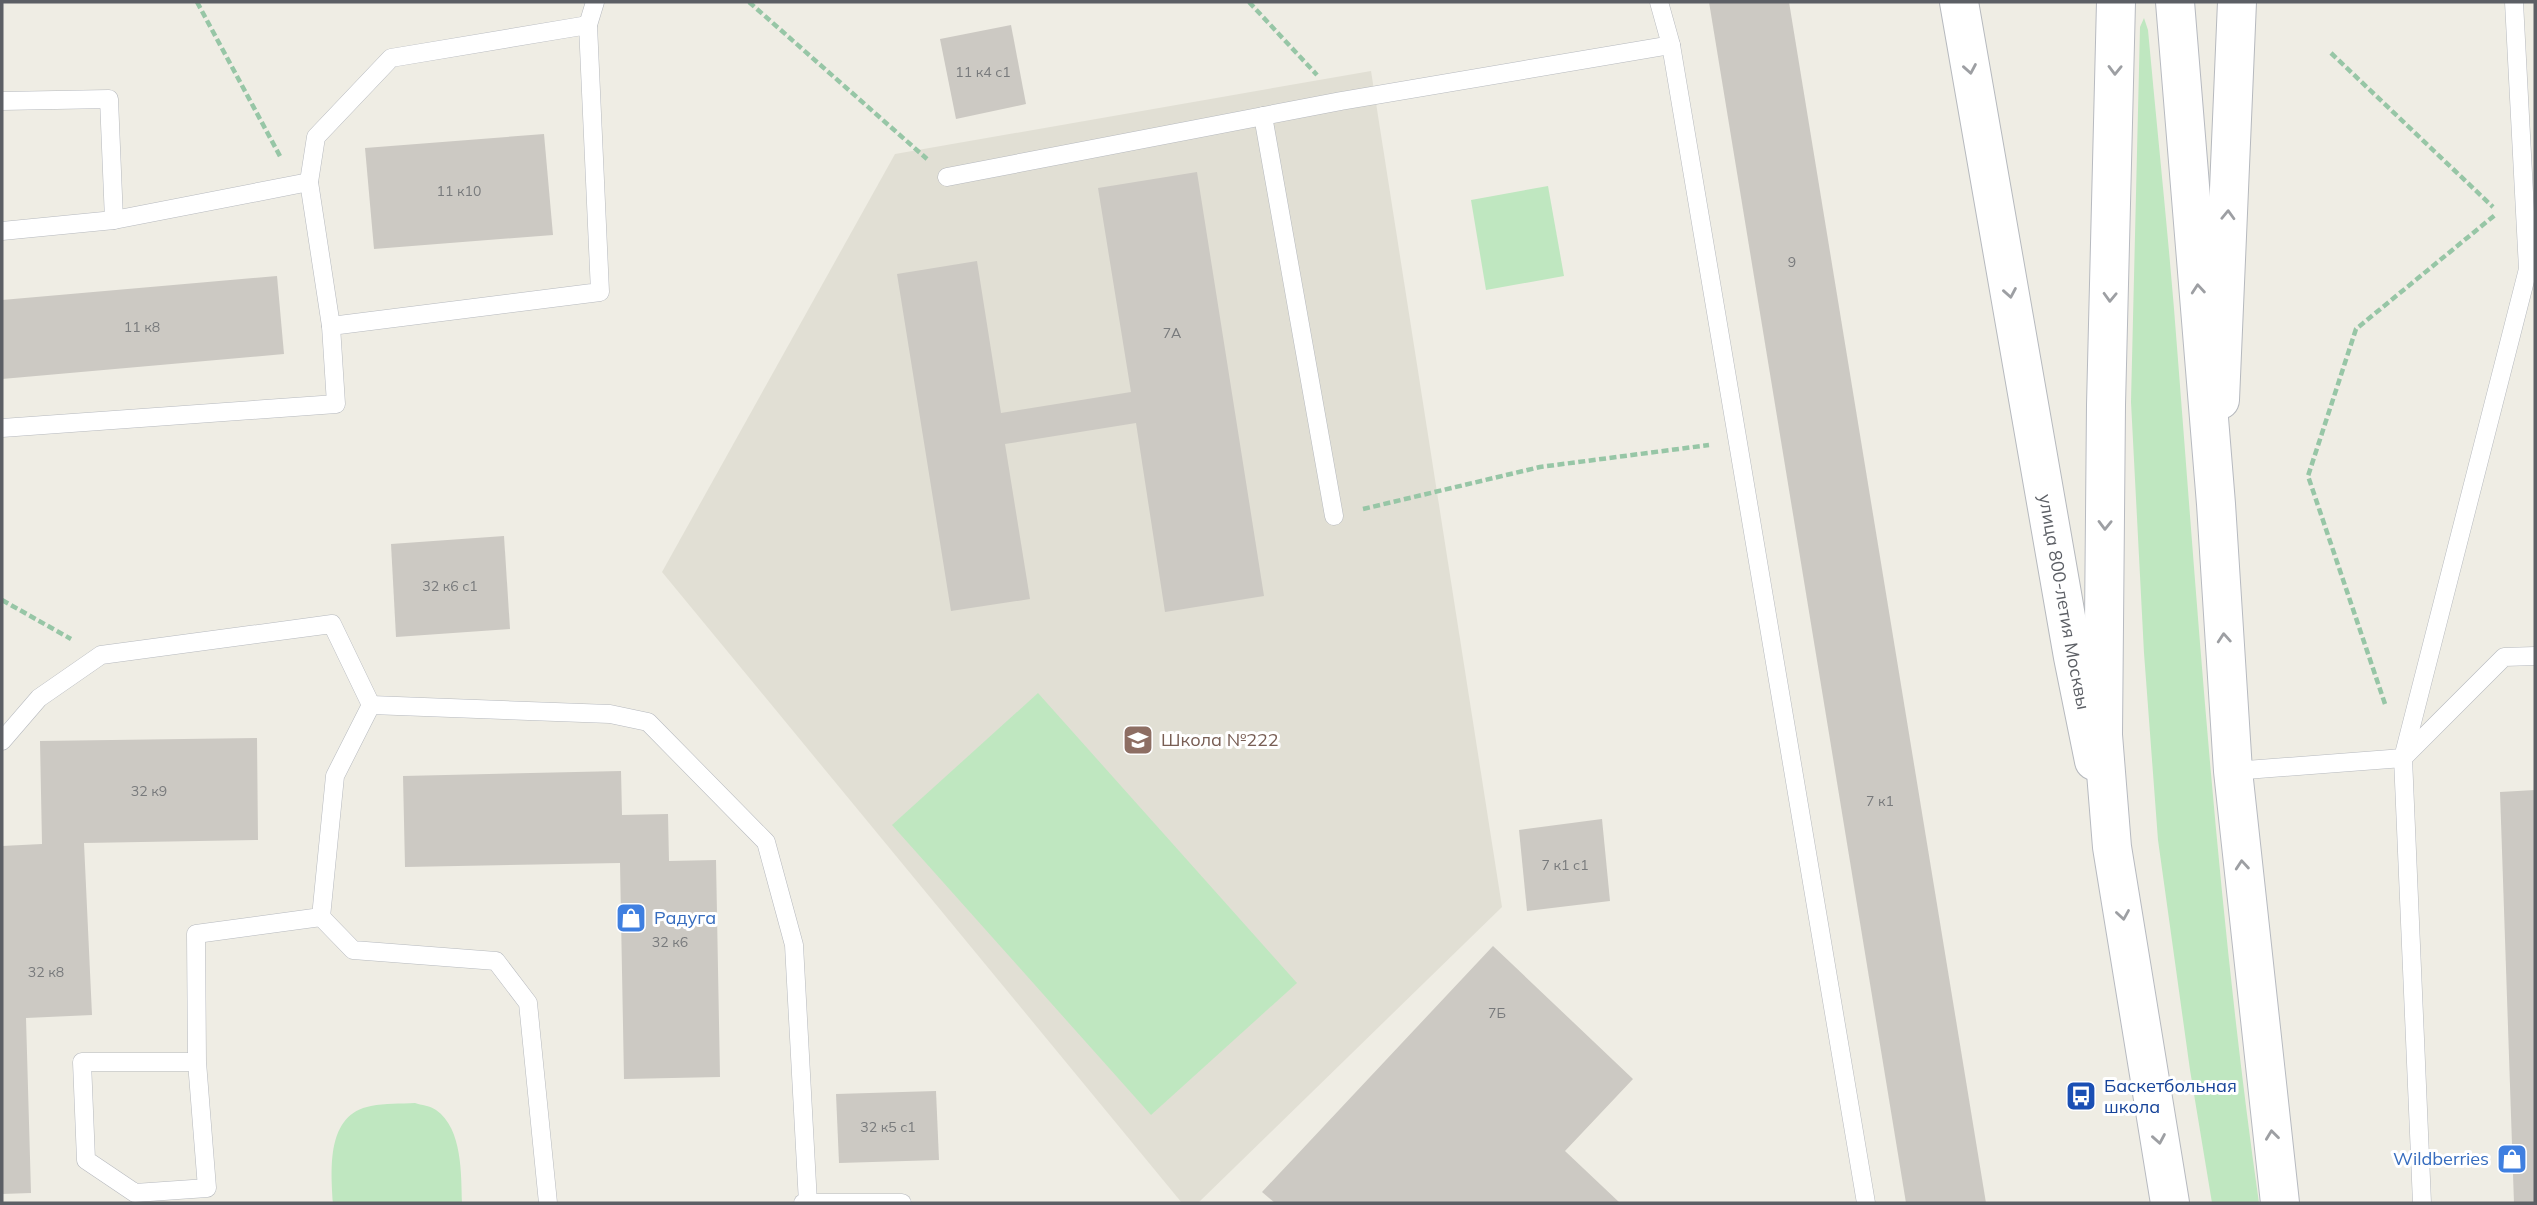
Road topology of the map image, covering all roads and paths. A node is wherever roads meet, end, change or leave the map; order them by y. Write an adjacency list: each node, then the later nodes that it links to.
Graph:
1 (197, 2): 18 (path)
2 (595, 2): 11 (lane)
3 (749, 2): 17 (path)
4 (1249, 2): 15 (path)
5 (1659, 2): 12 (lane)
6 (1959, 2): 35 (main road, улица 800-летия Москвы, one-way to 35)
7 (2116, 2): 35 (main road, one-way to 35)
8 (2175, 2): 26 (main road, one-way to 8)
9 (2237, 2): 26 (main road, one-way to 9)
10 (2514, 2): 22 (lane)
11 (589, 25): 18 (lane); 23 (lane)
12 (1671, 45): 15 (lane); 25 (lane)
13 (2331, 53): 19 (path)
14 (2, 101): 20 (lane)
15 (1341, 101): 16 (lane)
16 (1263, 116): 17 (lane); 27 (lane)
17 (947, 177)
18 (302, 184): 20 (lane); 23 (lane)
19 (2498, 212): 22 (path); 33 (path)
20 (114, 220): 21 (lane)
21 (2, 231)
22 (2528, 269): 33 (lane)
23 (331, 326): 24 (lane)
24 (2, 428)
25 (1738, 442): 27 (path); 41 (lane)
26 (2216, 504): 34 (main road, one-way to 26)
27 (1335, 516)
28 (2, 600): 29 (path)
29 (101, 655): 31 (lane); 32 (lane)
30 (2535, 656): 33 (lane)
31 (371, 705): 36 (lane); 39 (lane)
32 (2, 741)
33 (2403, 758): 34 (lane); 44 (lane)
34 (2233, 771): 43 (main road, one-way to 34)
35 (2112, 847): 42 (main road, улица 800-летия Москвы, one-way to 42)
36 (321, 917): 37 (lane); 38 (lane)
37 (197, 1062): 37 (lane)
38 (548, 1203)
39 (806, 1203): 40 (lane)
40 (902, 1203)
41 (1866, 1203)
42 (2170, 1203)
43 (2280, 1203)
44 (2422, 1203)

